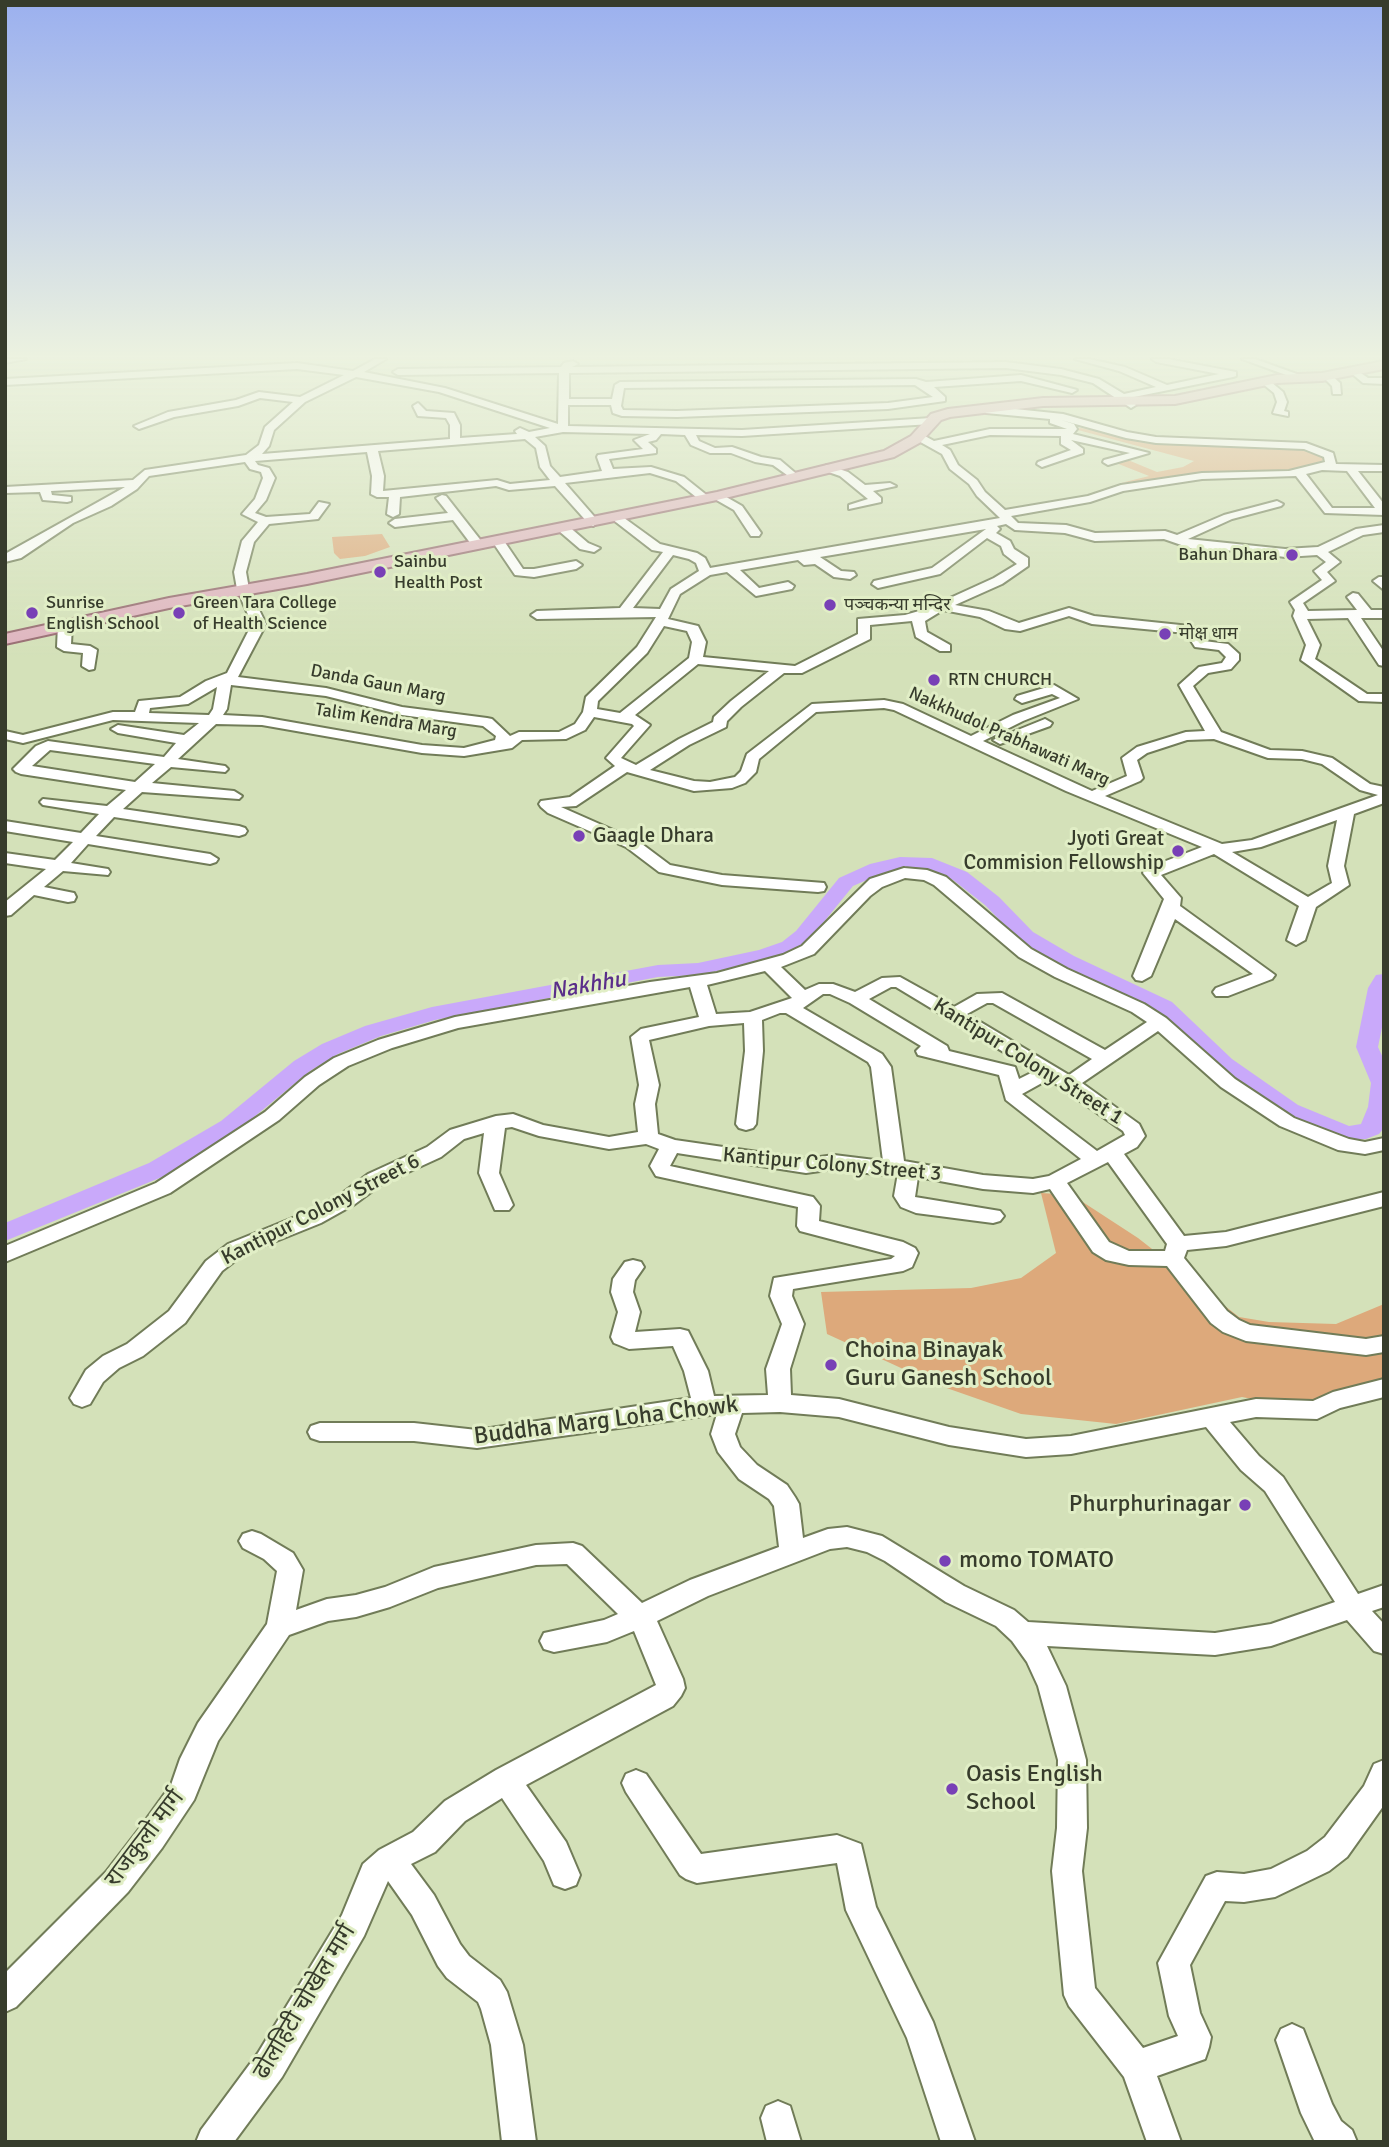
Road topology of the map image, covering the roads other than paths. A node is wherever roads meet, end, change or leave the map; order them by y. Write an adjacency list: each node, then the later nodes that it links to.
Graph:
1 (240, 459): 23 (street)
2 (249, 459): 40 (street)
3 (375, 459): 29 (street)
4 (545, 459): 22 (street)
5 (603, 459): 18 (street)
6 (757, 459): 21 (street)
7 (866, 459): 15 (main road)
8 (950, 459): 39 (street)
9 (1057, 459): 13 (street)
10 (1119, 459): 12 (street)
11 (1330, 459): 14 (street)
12 (1108, 462)
13 (1042, 464)
14 (1322, 467): 17 (street); 19 (street)
15 (828, 468): 21 (main road); 27 (street)
16 (1384, 468): 17 (street)
17 (1352, 470): 36 (street)
18 (608, 473): 22 (street); 31 (street)
19 (1300, 473): 36 (street); 39 (street)
20 (94, 474): 24 (street)
21 (794, 477): 31 (main road)
22 (558, 481): 29 (street); 41 (street)
23 (137, 483): 24 (street); 53 (street)
24 (65, 485): 26 (street)
25 (890, 486): 27 (street)
26 (44, 487): 28 (street); 32 (street)
27 (863, 489): 35 (street)
28 (5, 490)
29 (396, 494): 37 (street)
30 (442, 498): 37 (street)
31 (711, 498): 38 (main road); 44 (street)
32 (67, 499)
33 (323, 503): 40 (street)
34 (1277, 504): 46 (street)
35 (853, 507)
36 (1384, 512)
37 (455, 516): 48 (street)
38 (616, 517): 41 (main road); 50 (street)
39 (1006, 519): 45 (street); 46 (street); 52 (street)
40 (265, 522): 60 (street)
41 (593, 522): 42 (main road)
42 (563, 528): 47 (main road); 49 (street)
43 (1384, 528): 51 (street)
44 (755, 533)
45 (988, 533): 58 (street); 62 (street)
46 (1177, 539): 51 (street)
47 (498, 541): 48 (main road); 54 (street)
48 (478, 545): 60 (main road)
49 (594, 548)
50 (670, 550): 56 (street); 63 (street)
51 (1320, 551): 69 (street)
52 (781, 557): 55 (street); 57 (street)
53 (5, 558)
54 (576, 565)
55 (729, 567): 56 (street); 59 (street)
56 (706, 572): 70 (street, Talim Kendra Marg)
57 (850, 575)
58 (877, 584)
59 (788, 586)
60 (243, 589): 71 (main road); 78 (street)
61 (1353, 597): 66 (street)
62 (941, 606): 64 (street); 88 (street)
63 (624, 612): 68 (street); 70 (street)
64 (925, 613): 73 (street); 77 (street)
65 (1352, 614): 66 (street); 69 (street); 75 (street)
66 (1367, 614): 67 (street)
67 (1384, 614)
68 (537, 615)
69 (1302, 615): 79 (street)
70 (662, 618): 74 (street); 81 (street, Talim Kendra Marg)
71 (65, 625): 72 (main road); 76 (street)
72 (5, 639)
73 (945, 648)
74 (695, 660): 77 (street); 83 (street)
75 (1384, 662)
76 (89, 666)
77 (782, 668): 93 (street)
78 (225, 680): 82 (street); 84 (street); 91 (street, Danda Gaun Marg)
79 (1384, 698)
80 (1022, 699): 90 (street)
81 (590, 712): 83 (street); 91 (street, Talim Kendra Marg)
82 (141, 716): 84 (street, Talim Kendra Marg); 87 (street, Talim Kendra Marg)
83 (624, 718): 93 (street)
84 (213, 719): 89 (street); 91 (street, Talim Kendra Marg)
85 (1045, 723): 90 (street)
86 (118, 729): 89 (street)
87 (5, 735)
88 (1215, 735): 96 (street); 98 (street)
89 (187, 740): 92 (street)
90 (977, 745): 93 (street, Nakkhudol Prabhawati Marg); 98 (street, Nakkhudol Prabhawati Marg)
91 (494, 748)
92 (166, 763): 94 (street); 95 (street); 95 (street)
93 (631, 768): 101 (street)
94 (220, 769)
95 (138, 787): 97 (street); 103 (street)
96 (1384, 792)
97 (234, 796)
98 (1093, 796): 108 (street, Nakkhudol Prabhawati Marg)
99 (1384, 798): 102 (street, Nakkhudol Prabhawati Marg)
100 (48, 802): 103 (street)
101 (572, 802): 114 (street)
102 (1347, 810): 108 (street, Nakkhudol Prabhawati Marg); 117 (street)
103 (109, 813): 105 (street); 107 (street)
104 (5, 826): 107 (street)
105 (205, 827): 106 (street); 109 (street)
106 (239, 831)
107 (83, 839): 109 (street); 112 (street)
108 (1215, 848): 117 (street); 118 (street)
109 (178, 854): 111 (street)
110 (5, 858): 112 (street)
111 (210, 859)
112 (59, 866): 113 (street); 115 (street)
113 (102, 872)
114 (818, 887)
115 (33, 890): 116 (street); 119 (street)
116 (68, 897)
117 (1308, 904): 120 (street)
118 (1171, 908): 122 (street); 124 (street)
119 (5, 911)
120 (1296, 940)
121 (769, 965): 123 (street); 126 (street); 130 (street)
122 (1142, 976)
123 (697, 981): 129 (street); 147 (street)
124 (1222, 992)
125 (856, 999): 126 (street); 127 (street, Kantipur Colony Street 1); 134 (street)
126 (796, 1003): 128 (street); 141 (street)
127 (955, 1014): 131 (street); 132 (street, Kantipur Colony Street 1)
128 (752, 1017): 129 (street); 136 (street)
129 (709, 1020): 137 (street)
130 (1159, 1022): 131 (street); 138 (street)
131 (1105, 1058): 133 (street)
132 (1050, 1071): 133 (street, Kantipur Colony Street 1); 134 (street)
133 (1069, 1083): 140 (street, Kantipur Colony Street 1)
134 (1012, 1090): 140 (street)
135 (496, 1122): 137 (street, Kantipur Colony Street 6); 144 (street); 151 (street, Kantipur Colony Street 6)
136 (746, 1124)
137 (648, 1137): 139 (street, Kantipur Colony Street 3)
138 (1384, 1144)
139 (671, 1146): 141 (street, Kantipur Colony Street 3); 152 (street)
140 (1104, 1156): 142 (street, Kantipur Colony Street 3); 146 (street, Kantipur Colony Street 1)
141 (901, 1167): 142 (street, Kantipur Colony Street 3); 145 (street)
142 (1055, 1181): 146 (street)
143 (1384, 1199): 146 (street)
144 (502, 1205)
145 (993, 1216)
146 (1176, 1252): 149 (street, Kantipur Colony Street 1)
147 (5, 1255)
148 (633, 1267): 153 (street)
149 (1384, 1344)
150 (1384, 1388): 155 (street, Buddha Marg Loha Chowk)
151 (82, 1398)
152 (780, 1403): 154 (street, Buddha Marg Loha Chowk); 155 (street, Buddha Marg Loha Chowk)
153 (705, 1405): 154 (street, Buddha Marg Loha Chowk); 156 (street, Buddha Marg Loha Chowk)
154 (734, 1405): 158 (street)
155 (1211, 1416): 160 (street)
156 (320, 1432)
157 (252, 1541): 162 (street)
158 (793, 1554): 161 (street); 163 (street)
159 (1384, 1596): 160 (street)
160 (1353, 1608): 163 (street); 165 (street)
161 (639, 1617): 162 (street); 164 (street); 167 (street)
162 (281, 1628): 171 (street, राजकुलो मार्ग)
163 (1022, 1633): 173 (street)
164 (554, 1641)
165 (1384, 1643)
166 (1384, 1773): 173 (street)
167 (506, 1779): 169 (street); 170 (street)
168 (636, 1783): 176 (street)
169 (390, 1860): 174 (street, ढोलहिटी चोखेल मार्ग); 175 (street)
170 (565, 1875)
171 (5, 1996)
172 (1292, 2040): 178 (street)
173 (1137, 2067): 177 (street)
174 (213, 2142)
175 (519, 2142)
176 (958, 2142)
177 (1164, 2142)
178 (1340, 2142)

